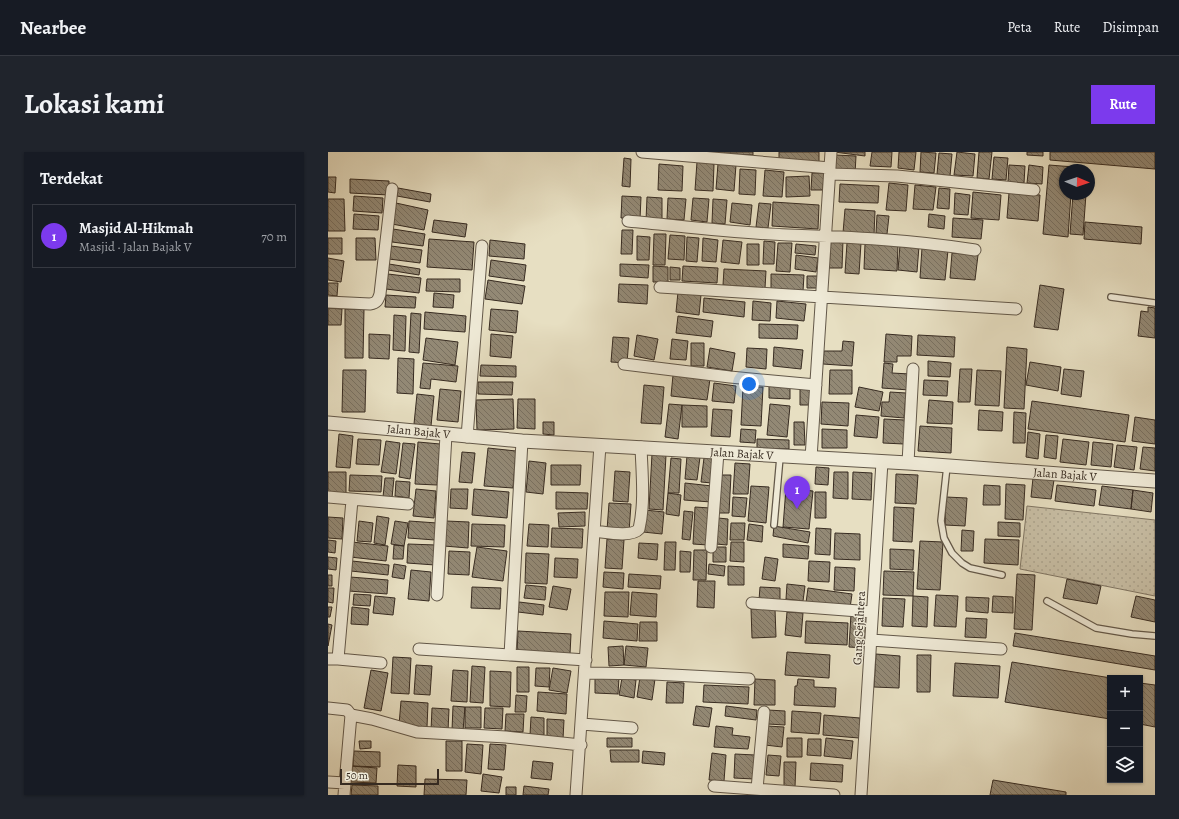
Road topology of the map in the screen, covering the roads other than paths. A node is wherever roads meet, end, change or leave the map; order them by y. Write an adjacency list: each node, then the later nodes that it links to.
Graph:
1 (642, 152): 3 (street)
2 (831, 152): 3 (street)
3 (830, 171): 5 (street); 7 (street)
4 (392, 189): 13 (street)
5 (1034, 190)
6 (628, 221): 7 (street)
7 (826, 236): 9 (street); 12 (street)
8 (482, 246): 21 (street)
9 (975, 250)
10 (660, 287): 12 (street)
11 (1111, 297): 14 (lane)
12 (822, 298): 15 (street); 18 (street)
13 (328, 302)
14 (1155, 303)
15 (1016, 309)
16 (624, 364): 18 (street)
17 (913, 369): 29 (street)
18 (816, 385): 27 (street)
19 (328, 423): 20 (street, Jalan Bajak V)
20 (446, 435): 21 (street, Jalan Bajak V); 39 (street)
21 (468, 437): 22 (street, Jalan Bajak V)
22 (522, 441): 23 (street, Jalan Bajak V); 47 (street)
23 (600, 445): 24 (street, Jalan Bajak V); 36 (street)
24 (641, 447): 25 (street, Jalan Bajak V); 36 (street)
25 (718, 452): 26 (street, Jalan Bajak V); 37 (street)
26 (780, 457): 27 (street, Jalan Bajak V); 35 (lane)
27 (811, 458): 28 (street, Jalan Bajak V)
28 (882, 462): 29 (street, Jalan Bajak V); 42 (street, Gang Sejahtera)
29 (908, 463): 30 (street, Jalan Bajak V)
30 (947, 466): 31 (street, Jalan Bajak V); 38 (lane)
31 (1155, 482)
32 (328, 497): 33 (street)
33 (352, 500): 34 (street); 48 (street)
34 (408, 504)
35 (774, 525)
36 (594, 531): 49 (street)
37 (711, 547)
38 (1002, 575)
39 (436, 595)
40 (1047, 602): 43 (lane)
41 (752, 603): 42 (street)
42 (872, 612): 44 (street, Gang Sejahtera)
43 (1155, 636)
44 (871, 640): 46 (street); 66 (street, Gang Sejahtera)
45 (419, 649): 47 (street)
46 (1001, 650)
47 (510, 656): 49 (street)
48 (333, 659): 50 (street)
49 (586, 660): 51 (street)
50 (380, 663)
51 (585, 673): 52 (street); 56 (street)
52 (749, 679)
53 (328, 708): 55 (street)
54 (764, 712): 62 (street)
55 (351, 715): 58 (street); 60 (street)
56 (582, 724): 57 (street); 58 (street)
57 (632, 728)
58 (581, 745): 64 (street)
59 (328, 782): 60 (street)
60 (344, 783): 63 (street)
61 (714, 786): 62 (street)
62 (757, 789): 65 (street)
63 (344, 795)
64 (576, 795)
65 (834, 795)
66 (861, 795)

